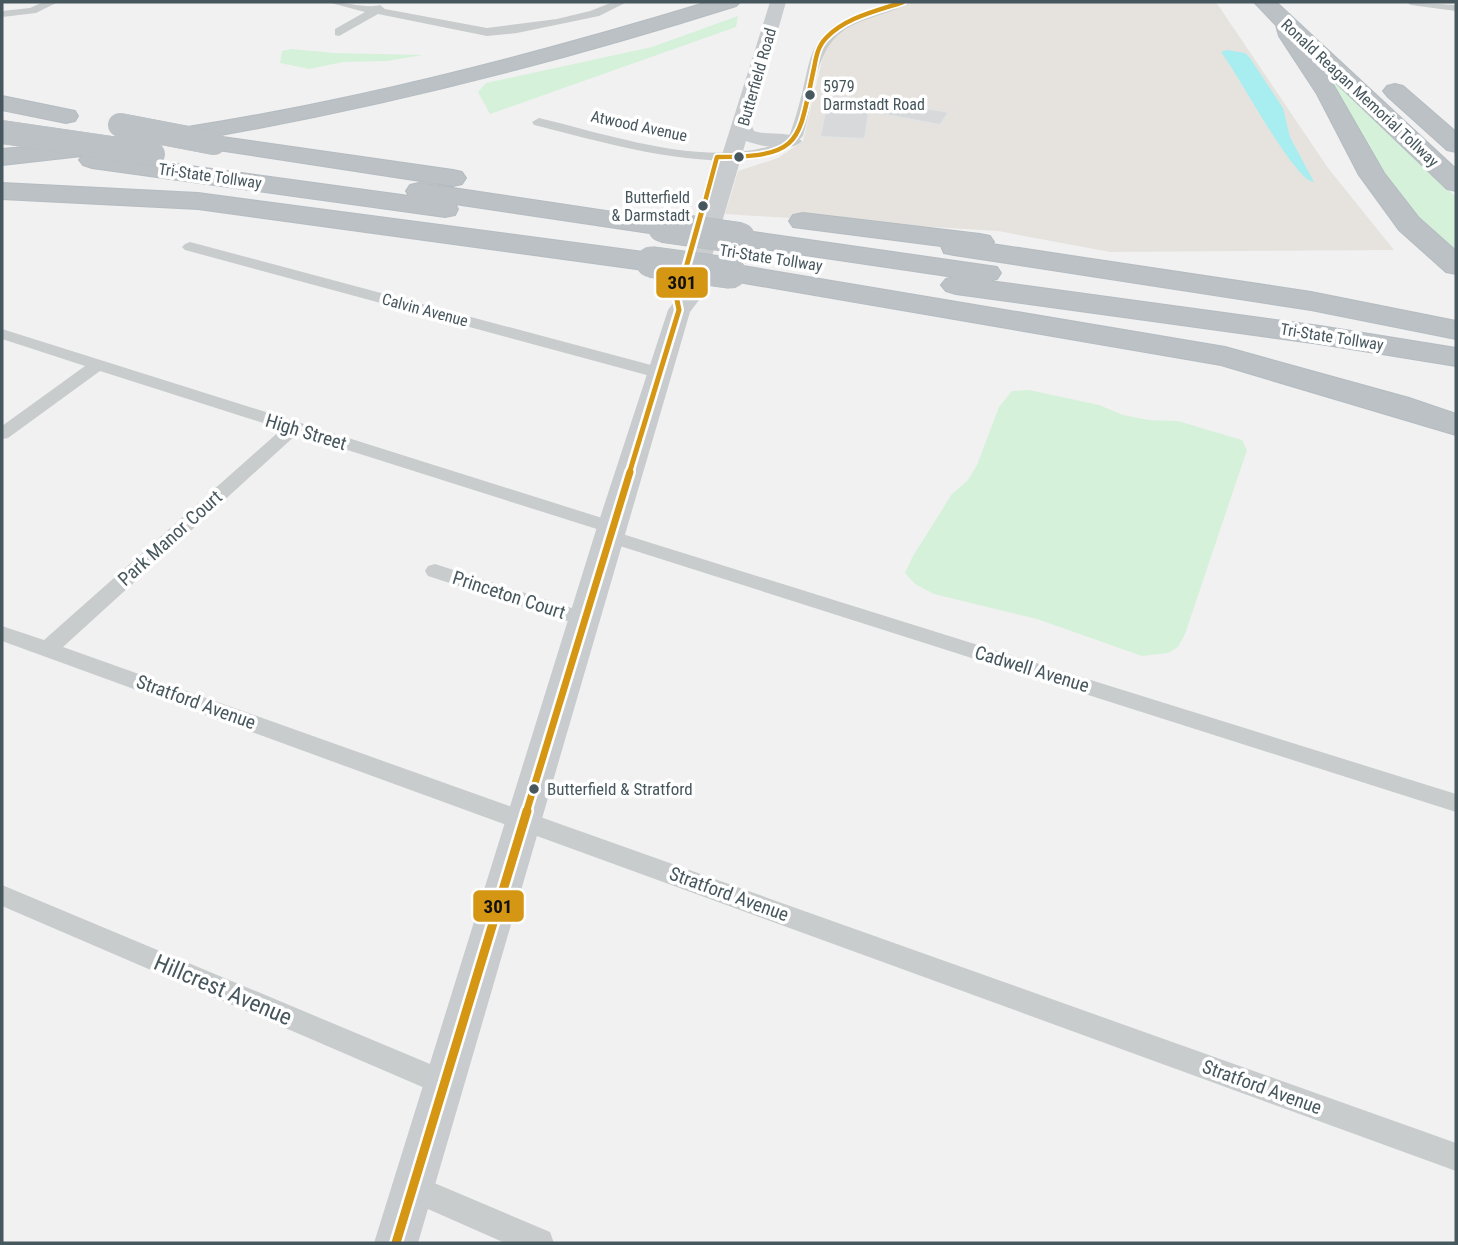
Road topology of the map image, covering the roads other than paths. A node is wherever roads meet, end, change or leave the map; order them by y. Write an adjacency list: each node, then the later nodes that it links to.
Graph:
1 (52, 2): 14 (street)
2 (333, 2): 13 (street)
3 (391, 2): 13 (street)
4 (621, 2): 13 (street)
5 (693, 2): 22 (highway)
6 (729, 2): 27 (highway)
7 (762, 2): 28 (main road, Butterfield Road)
8 (778, 2): 21 (main road, Butterfield Road)
9 (903, 2): 24 (street)
10 (1264, 2): 15 (highway, Ronald Reagan Memorial Tollway)
11 (1411, 2): 12 (street)
12 (1456, 8)
13 (376, 10): 16 (street)
14 (2, 13)
15 (1295, 13): 29 (highway, Ronald Reagan Memorial Tollway); 34 (highway)
16 (339, 32)
17 (1381, 79): 19 (highway, Ronald Reagan Memorial Tollway)
18 (2, 103): 31 (highway, bridge)
19 (1412, 107): 23 (highway); 25 (highway, Ronald Reagan Memorial Tollway)
20 (539, 122): 28 (street, Atwood Avenue)
21 (743, 126): 24 (main road); 28 (main road, Butterfield Road)
22 (2, 133): 31 (highway, Tri-State Tollway, bridge)
23 (1456, 137)
24 (792, 141): 28 (street, Atwood Avenue)
25 (1456, 145)
26 (2, 146): 31 (highway, Tri-State Tollway)
27 (2, 157)
28 (725, 158): 44 (main road, Butterfield Road)
29 (1456, 183)
30 (8, 192): 31 (highway)
31 (662, 231): 32 (highway, bridge); 32 (highway)
32 (739, 241): 35 (highway); 36 (highway); 37 (highway, Tri-State Tollway); 38 (highway); 40 (highway, Tri-State Tollway)
33 (190, 247): 44 (street, Calvin Avenue)
34 (1456, 266)
35 (871, 296): 37 (highway); 45 (highway)
36 (1456, 304)
37 (1267, 327): 40 (highway, Tri-State Tollway)
38 (1456, 330)
39 (2, 334): 43 (street, High Street)
40 (1411, 342): 41 (highway, Tri-State Tollway); 42 (highway, Tri-State Tollway)
41 (1456, 342)
42 (1456, 357)
43 (97, 365): 46 (street, High Street); 47 (street)
44 (660, 373): 48 (main road, Butterfield Road)
45 (1456, 425)
46 (293, 428): 48 (street, High Street); 52 (street, Park Manor Court)
47 (2, 434)
48 (610, 532): 50 (main road, Butterfield Road); 53 (street, Cadwell Avenue)
49 (435, 571): 50 (street, Princeton Court)
50 (583, 619): 54 (main road, Butterfield Road)
51 (2, 632): 52 (street, Stratford Avenue)
52 (47, 649): 54 (street, Stratford Avenue)
53 (1456, 803)
54 (524, 820): 56 (main road, Butterfield Road); 57 (street, Stratford Avenue)
55 (2, 895): 56 (street, Hillcrest Avenue)
56 (444, 1083): 58 (main road, Butterfield Road)
57 (1456, 1157)
58 (413, 1188): 59 (main road, Butterfield Road); 60 (street)
59 (396, 1243)
60 (539, 1243)

